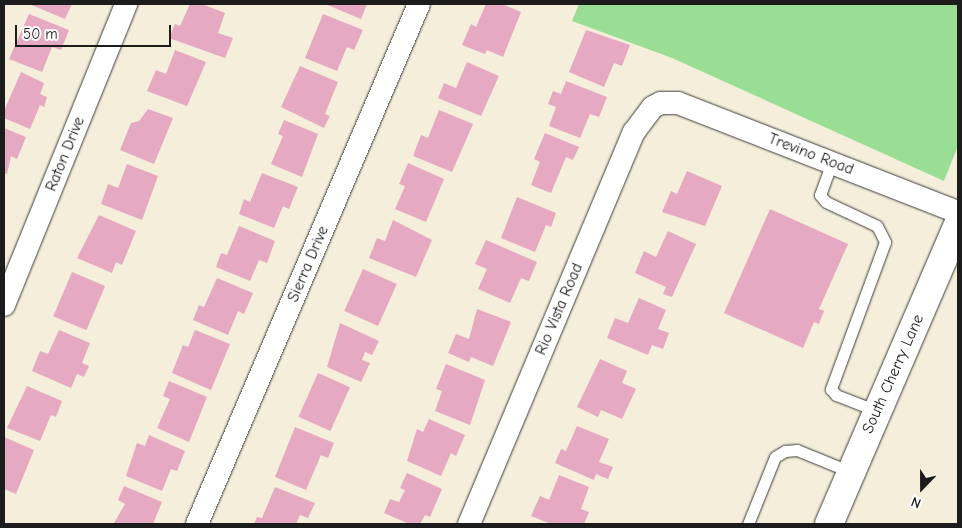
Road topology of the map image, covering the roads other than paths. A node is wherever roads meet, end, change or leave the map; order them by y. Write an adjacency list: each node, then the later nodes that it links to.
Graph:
1 (126, 4): 7 (street, Raton Drive)
2 (420, 4): 10 (street, Sierra Drive)
3 (661, 102): 4 (street, Trevino Road); 11 (street, Rio Vista Road)
4 (832, 162): 5 (street, Trevino Road); 8 (lane)
5 (958, 212)
6 (958, 225): 8 (street, South Cherry Lane)
7 (4, 305)
8 (877, 412): 9 (street, South Cherry Lane)
9 (851, 472): 12 (lane); 13 (street, South Cherry Lane)
10 (197, 524)
11 (469, 524)
12 (748, 524)
13 (829, 524)

